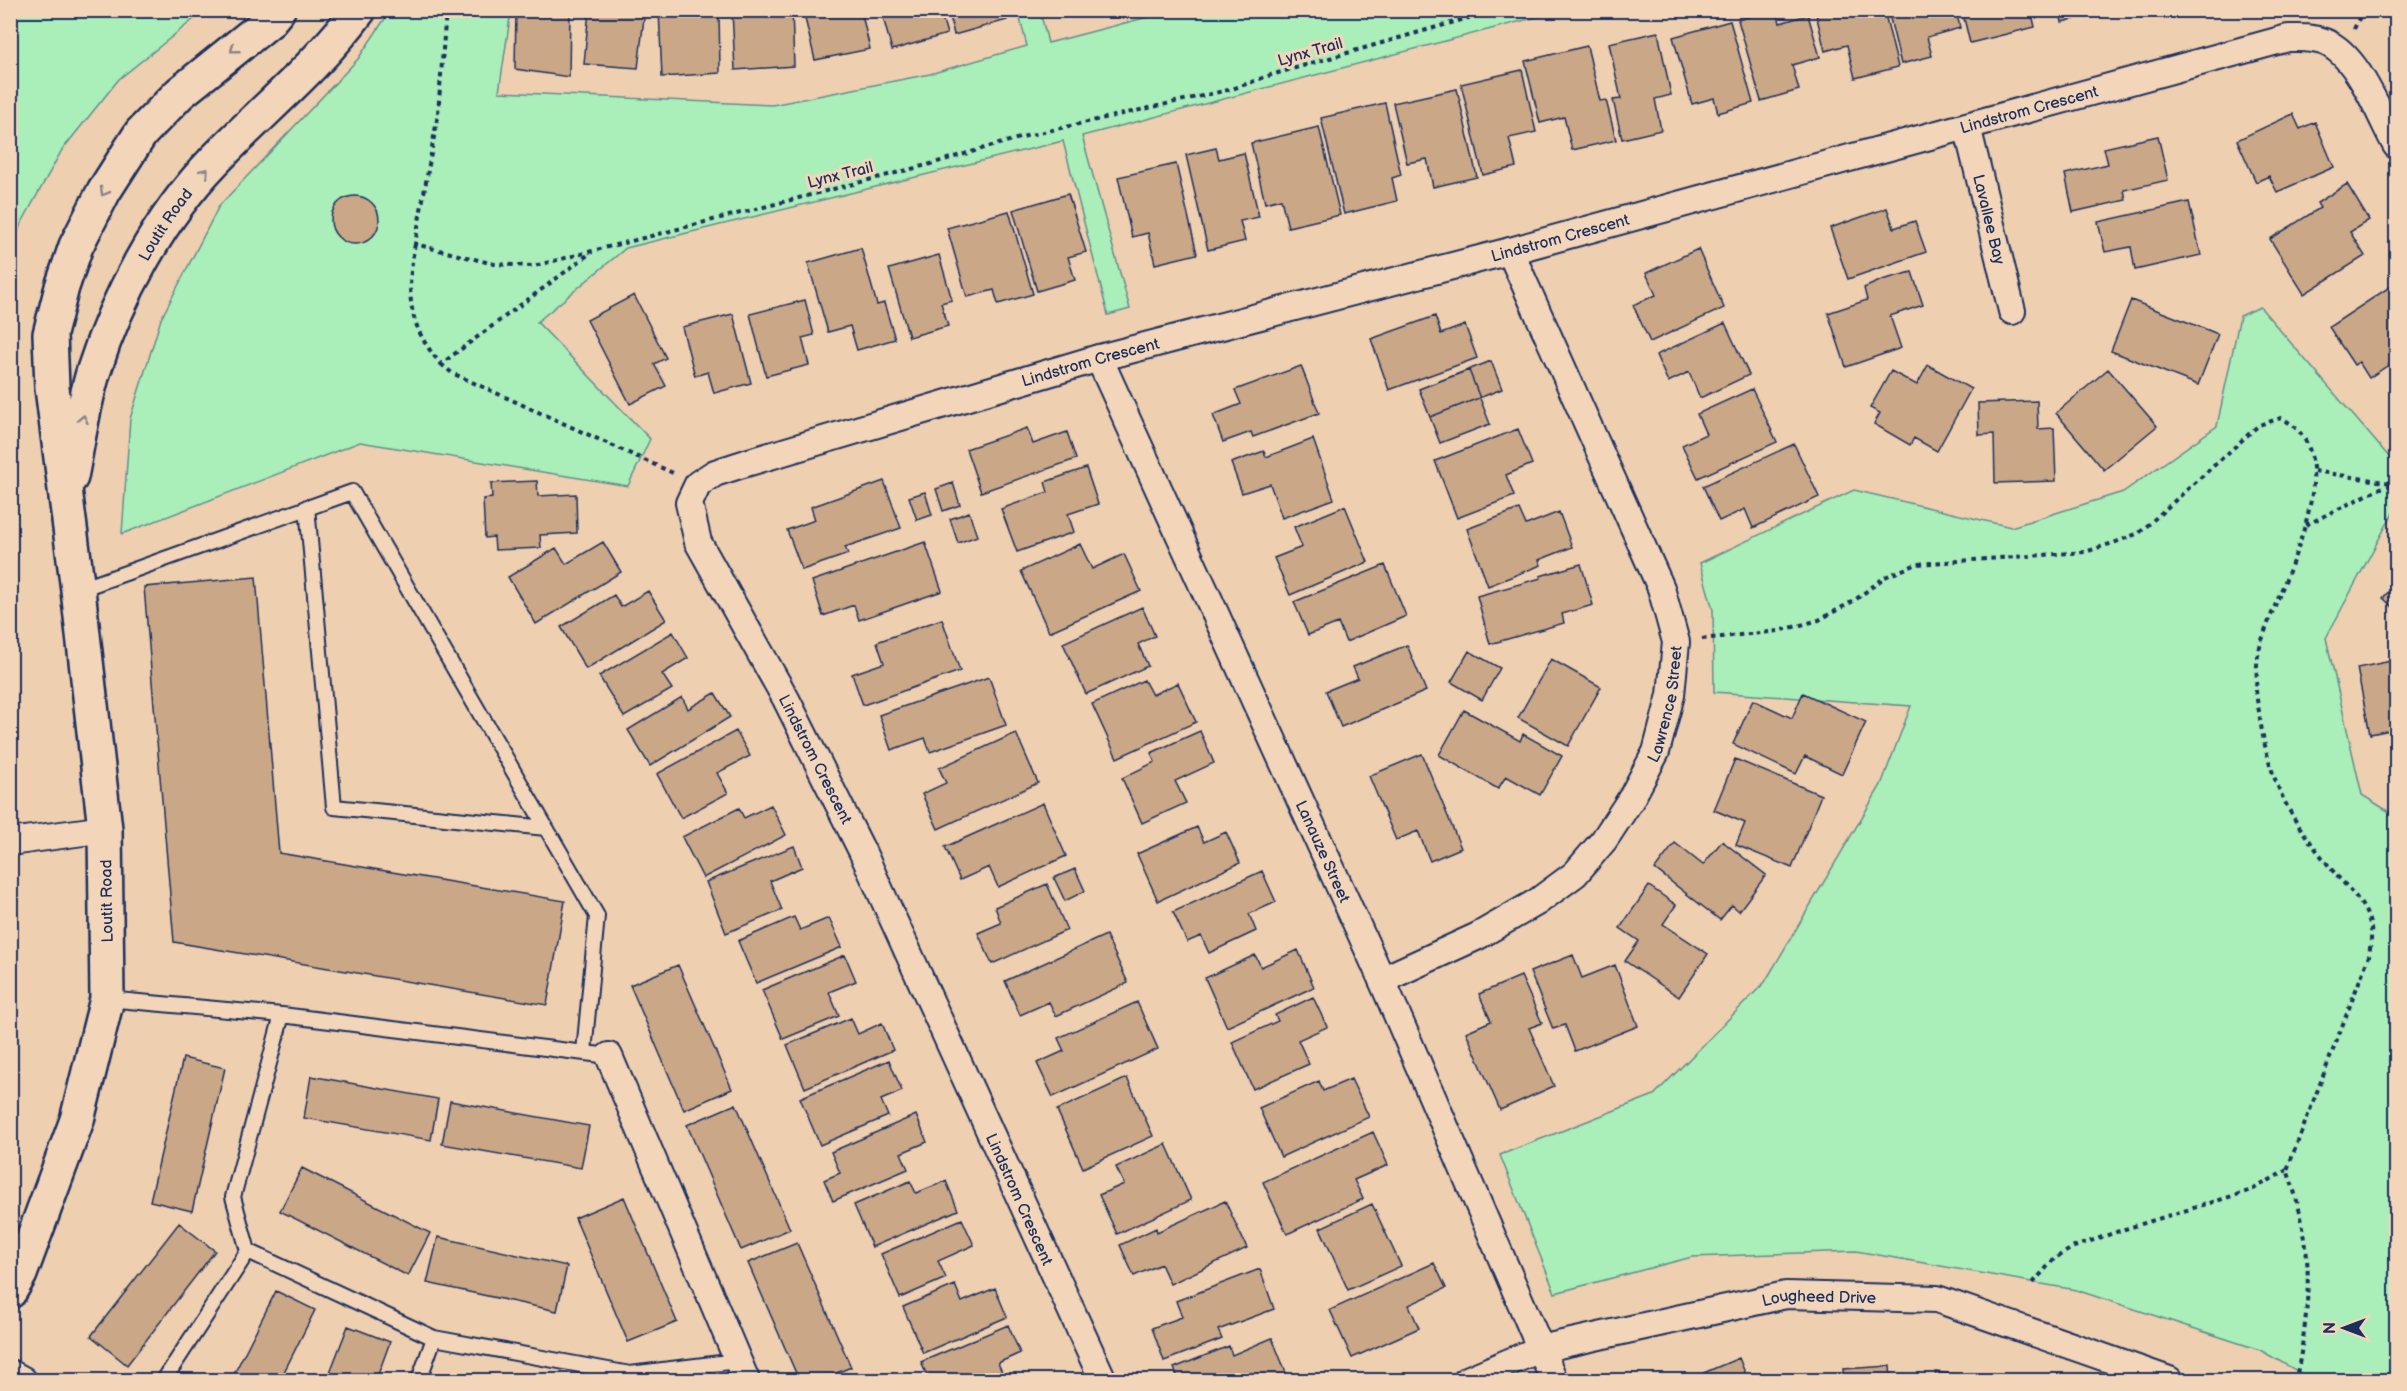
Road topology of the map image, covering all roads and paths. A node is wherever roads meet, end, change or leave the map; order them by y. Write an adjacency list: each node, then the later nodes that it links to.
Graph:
1 (278, 10): 16 (street, Loutit Road, one-way to 16)
2 (359, 10): 16 (street, Loutit Road, one-way to 2)
3 (446, 10): 7 (path)
4 (1496, 10): 8 (path, Lynx Trail)
5 (1967, 126): 6 (street, Lindstrom Crescent); 9 (street, Lindstrom Crescent); 10 (street, Lavallee Bay)
6 (2397, 145)
7 (416, 244): 8 (path, Lynx Trail); 12 (path)
8 (595, 250): 12 (path)
9 (1510, 251): 11 (street, Lindstrom Crescent); 22 (street, Lawrence Street)
10 (2012, 311)
11 (1100, 358): 14 (street, Lindstrom Crescent); 26 (street, Lanauze Street)
12 (441, 364): 14 (path)
13 (2314, 471): 15 (path); 18 (path); 22 (path)
14 (698, 484): 43 (street, Lindstrom Crescent)
15 (2396, 484): 18 (path)
16 (67, 497): 21 (street, Loutit Road)
17 (308, 507): 21 (lane); 23 (lane); 23 (lane)
18 (2305, 525): 31 (path)
19 (10, 549): 20 (path)
20 (18, 550)
21 (78, 590): 24 (street, Loutit Road)
22 (1676, 642): 26 (street, Lawrence Street)
23 (546, 828): 29 (lane)
24 (105, 829): 25 (street); 27 (street, Loutit Road)
25 (10, 842)
26 (1382, 980): 36 (street, Lanauze Street)
27 (107, 999): 28 (lane); 34 (street, Loutit Road)
28 (282, 1015): 29 (lane); 32 (lane)
29 (584, 1052): 30 (lane)
30 (609, 1056): 37 (street)
31 (2287, 1170): 33 (path); 47 (path)
32 (248, 1251): 35 (lane); 41 (lane)
33 (2033, 1282)
34 (10, 1291)
35 (434, 1338): 39 (lane); 42 (lane)
36 (1540, 1349): 44 (street, Lougheed Drive); 45 (street, Lanauze Street); 46 (street, Lougheed Drive)
37 (742, 1371): 39 (lane)
38 (10, 1373): 40 (street)
39 (630, 1377)
40 (23, 1380)
41 (164, 1380)
42 (419, 1380)
43 (1103, 1380)
44 (1467, 1380)
45 (1554, 1380)
46 (2169, 1380)
47 (2295, 1380)

